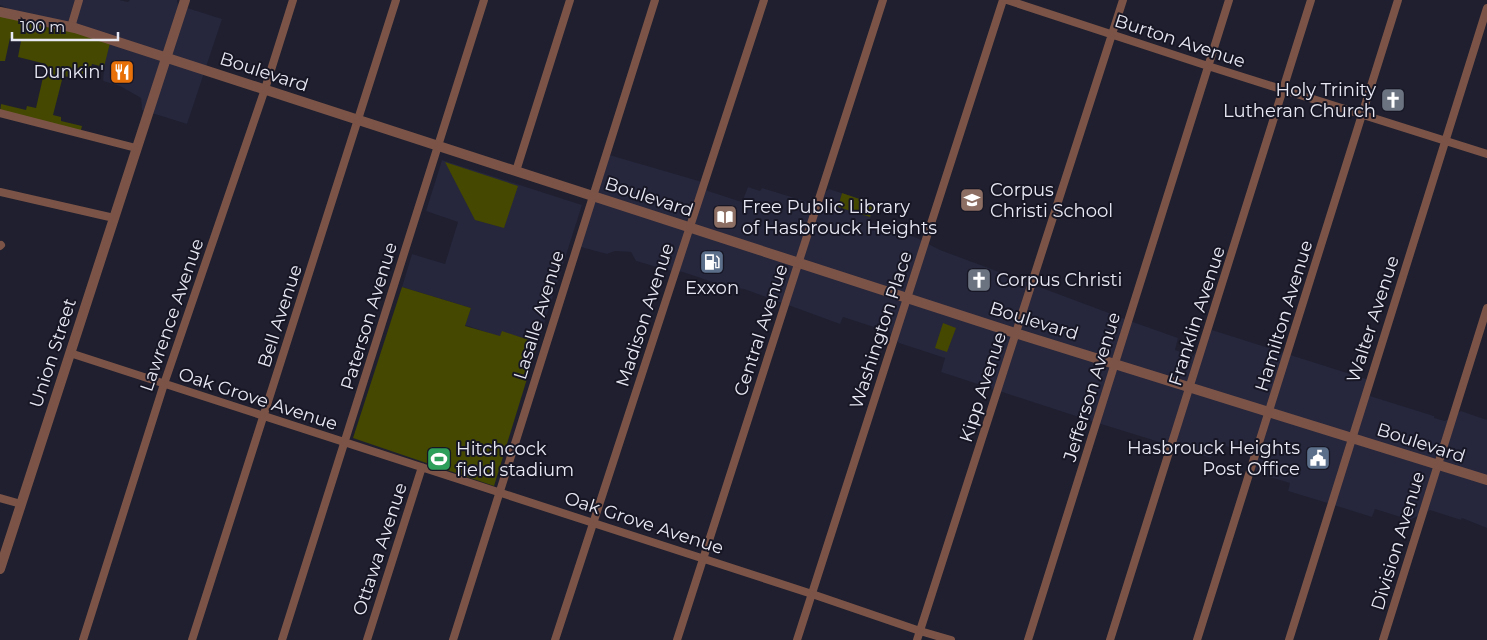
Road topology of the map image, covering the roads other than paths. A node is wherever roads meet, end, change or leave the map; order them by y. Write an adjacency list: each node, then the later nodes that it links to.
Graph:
1 (80, 0): 17 (street)
2 (185, 0): 19 (street, Union Street)
3 (293, 0): 21 (street, Lawrence Avenue)
4 (396, 0): 25 (street, Bell Avenue)
5 (484, 0): 27 (street, Paterson Avenue)
6 (570, 0): 30 (street)
7 (655, 0): 32 (street, Lasalle Avenue)
8 (764, 0): 34 (street, Madison Avenue)
9 (883, 0): 35 (street, Central Avenue)
10 (1005, 0): 18 (street, Burton Avenue); 36 (street, Washington Place)
11 (1123, 0): 18 (street, Kipp Avenue)
12 (1229, 0): 20 (street, Jefferson Avenue)
13 (1311, 0): 22 (street, Franklin Avenue)
14 (1398, 0): 24 (street, Hamilton Avenue)
15 (1487, 8): 26 (street, Walter Avenue)
16 (0, 12): 17 (street, Boulevard)
17 (71, 27): 19 (street, Boulevard)
18 (1114, 30): 20 (street, Burton Avenue); 38 (street, Kipp Avenue)
19 (166, 57): 21 (street, Boulevard); 28 (street, Union Street)
20 (1208, 66): 22 (street, Burton Avenue); 40 (street, Jefferson Avenue)
21 (265, 89): 25 (street, Boulevard); 41 (street, Lawrence Avenue)
22 (1282, 89): 24 (street, Burton Avenue); 42 (street, Franklin Avenue)
23 (0, 113): 28 (street)
24 (1363, 115): 26 (street, Burton Avenue); 43 (street, Hamilton Avenue)
25 (358, 120): 27 (street, Boulevard); 44 (street, Bell Avenue)
26 (1445, 141): 29 (street, Burton Avenue); 45 (street, Walter Avenue)
27 (438, 146): 30 (street, Boulevard); 46 (street, Paterson Avenue)
28 (136, 148): 33 (street, Union Street)
29 (1487, 154)
30 (516, 171): 32 (street, Boulevard)
31 (0, 192): 33 (street)
32 (593, 196): 34 (street, Boulevard); 50 (street, Lasalle Avenue)
33 (114, 218): 39 (street, Union Street)
34 (690, 228): 35 (street, Boulevard); 53 (street, Madison Avenue)
35 (799, 263): 36 (street, Boulevard); 54 (street, Central Avenue)
36 (907, 298): 38 (street, Boulevard); 56 (street, Washington Place)
37 (1487, 308): 47 (street, Division Avenue)
38 (1015, 333): 40 (street, Boulevard); 57 (street, Kipp Avenue)
39 (70, 353): 41 (street, Oak Grove Avenue); 52 (street, Union Street)
40 (1115, 364): 42 (street, Boulevard); 68 (street, Jefferson Avenue)
41 (164, 384): 44 (street, Oak Grove Avenue); 58 (street, Lawrence Avenue)
42 (1190, 387): 43 (street, Boulevard); 69 (street, Franklin Avenue)
43 (1269, 412): 45 (street, Boulevard); 70 (street, Hamilton Avenue)
44 (264, 416): 46 (street, Oak Grove Avenue); 59 (street, Bell Avenue)
45 (1352, 438): 47 (street, Boulevard); 71 (street, Walter Avenue)
46 (346, 443): 48 (street, Oak Grove Avenue); 60 (street, Paterson Avenue)
47 (1438, 465): 49 (street, Boulevard); 72 (street, Division Avenue)
48 (422, 467): 50 (street, Oak Grove Avenue); 61 (street, Ottawa Avenue)
49 (1487, 480)
50 (499, 492): 53 (street, Oak Grove Avenue); 62 (street, Lasalle Avenue)
51 (0, 498): 52 (street)
52 (21, 504): 55 (street, Union Street)
53 (593, 523): 54 (street, Oak Grove Avenue); 63 (street, Madison Avenue)
54 (704, 558): 56 (street, Oak Grove Avenue); 64 (street, Central Avenue)
55 (0, 565)
56 (812, 594): 57 (street, Oak Grove Avenue); 65 (street, Washington Place)
57 (920, 631): 66 (street, Kipp Avenue); 67 (street, Oak Grove Avenue)
58 (83, 640)
59 (192, 640)
60 (282, 640)
61 (367, 640)
62 (453, 640)
63 (555, 640)
64 (677, 640)
65 (797, 640)
66 (917, 640)
67 (951, 640)
68 (1028, 640)
69 (1110, 640)
70 (1197, 640)
71 (1289, 640)
72 (1383, 640)

